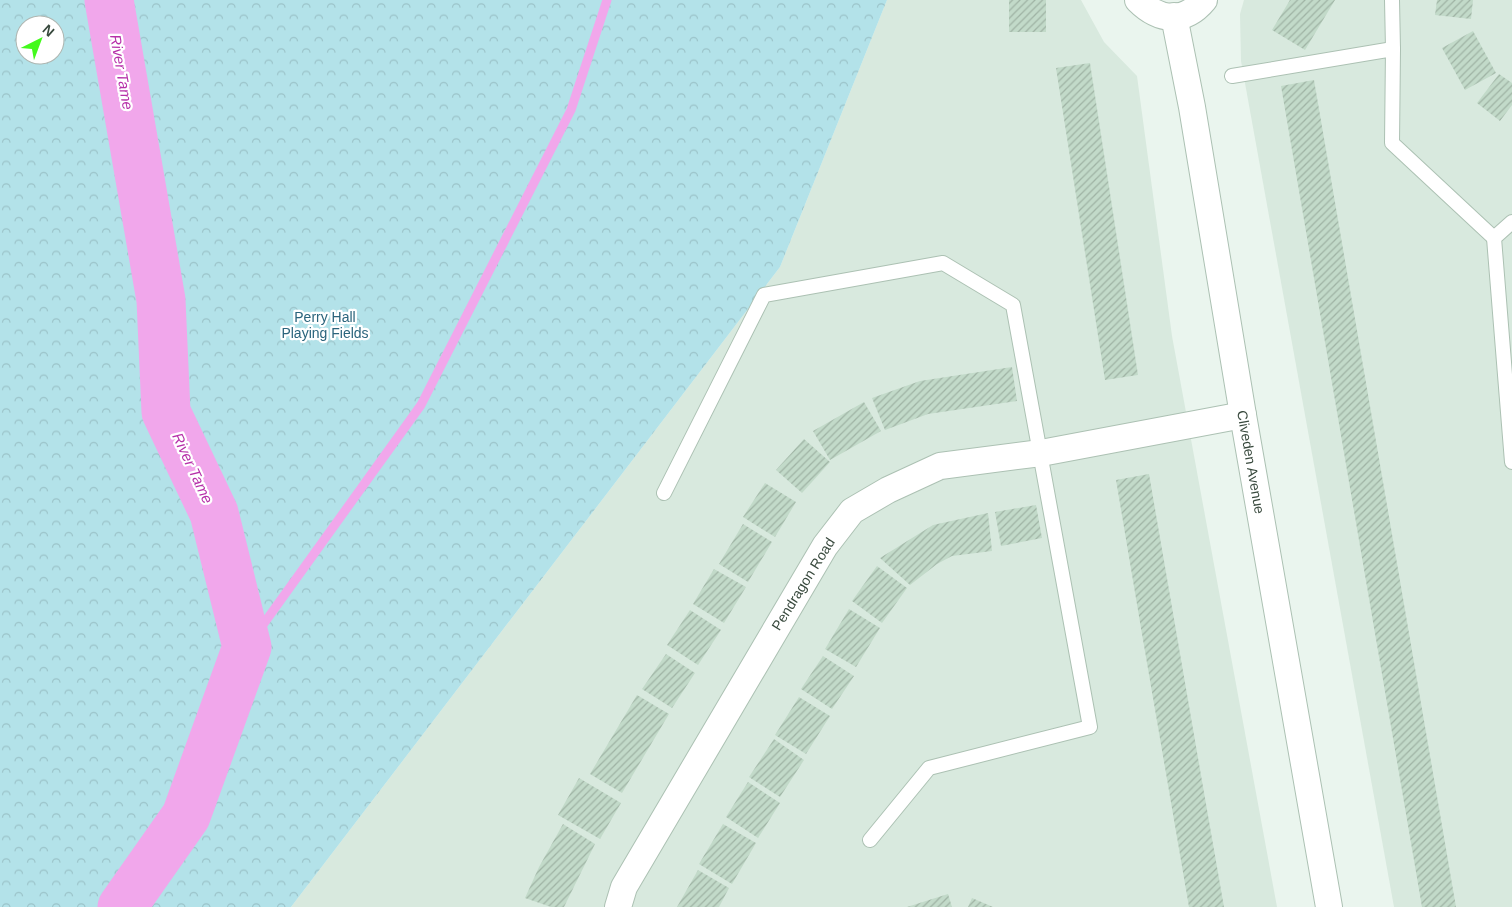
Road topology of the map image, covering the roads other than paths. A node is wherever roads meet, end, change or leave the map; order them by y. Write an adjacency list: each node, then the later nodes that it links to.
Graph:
1 (1138, 0): 4 (street)
2 (1204, 0): 4 (street)
3 (1392, 0): 5 (lane)
4 (1174, 16): 9 (street, Cliveden Avenue)
5 (1393, 49): 6 (lane); 8 (lane)
6 (1232, 76)
7 (1512, 222): 8 (lane)
8 (1494, 238): 11 (lane)
9 (1243, 415): 10 (street, Pendragon Road); 15 (street, Cliveden Avenue)
10 (1041, 453): 12 (lane); 13 (lane); 14 (street, Pendragon Road)
11 (1512, 462)
12 (664, 493)
13 (870, 840)
14 (618, 907)
15 (1328, 907)

